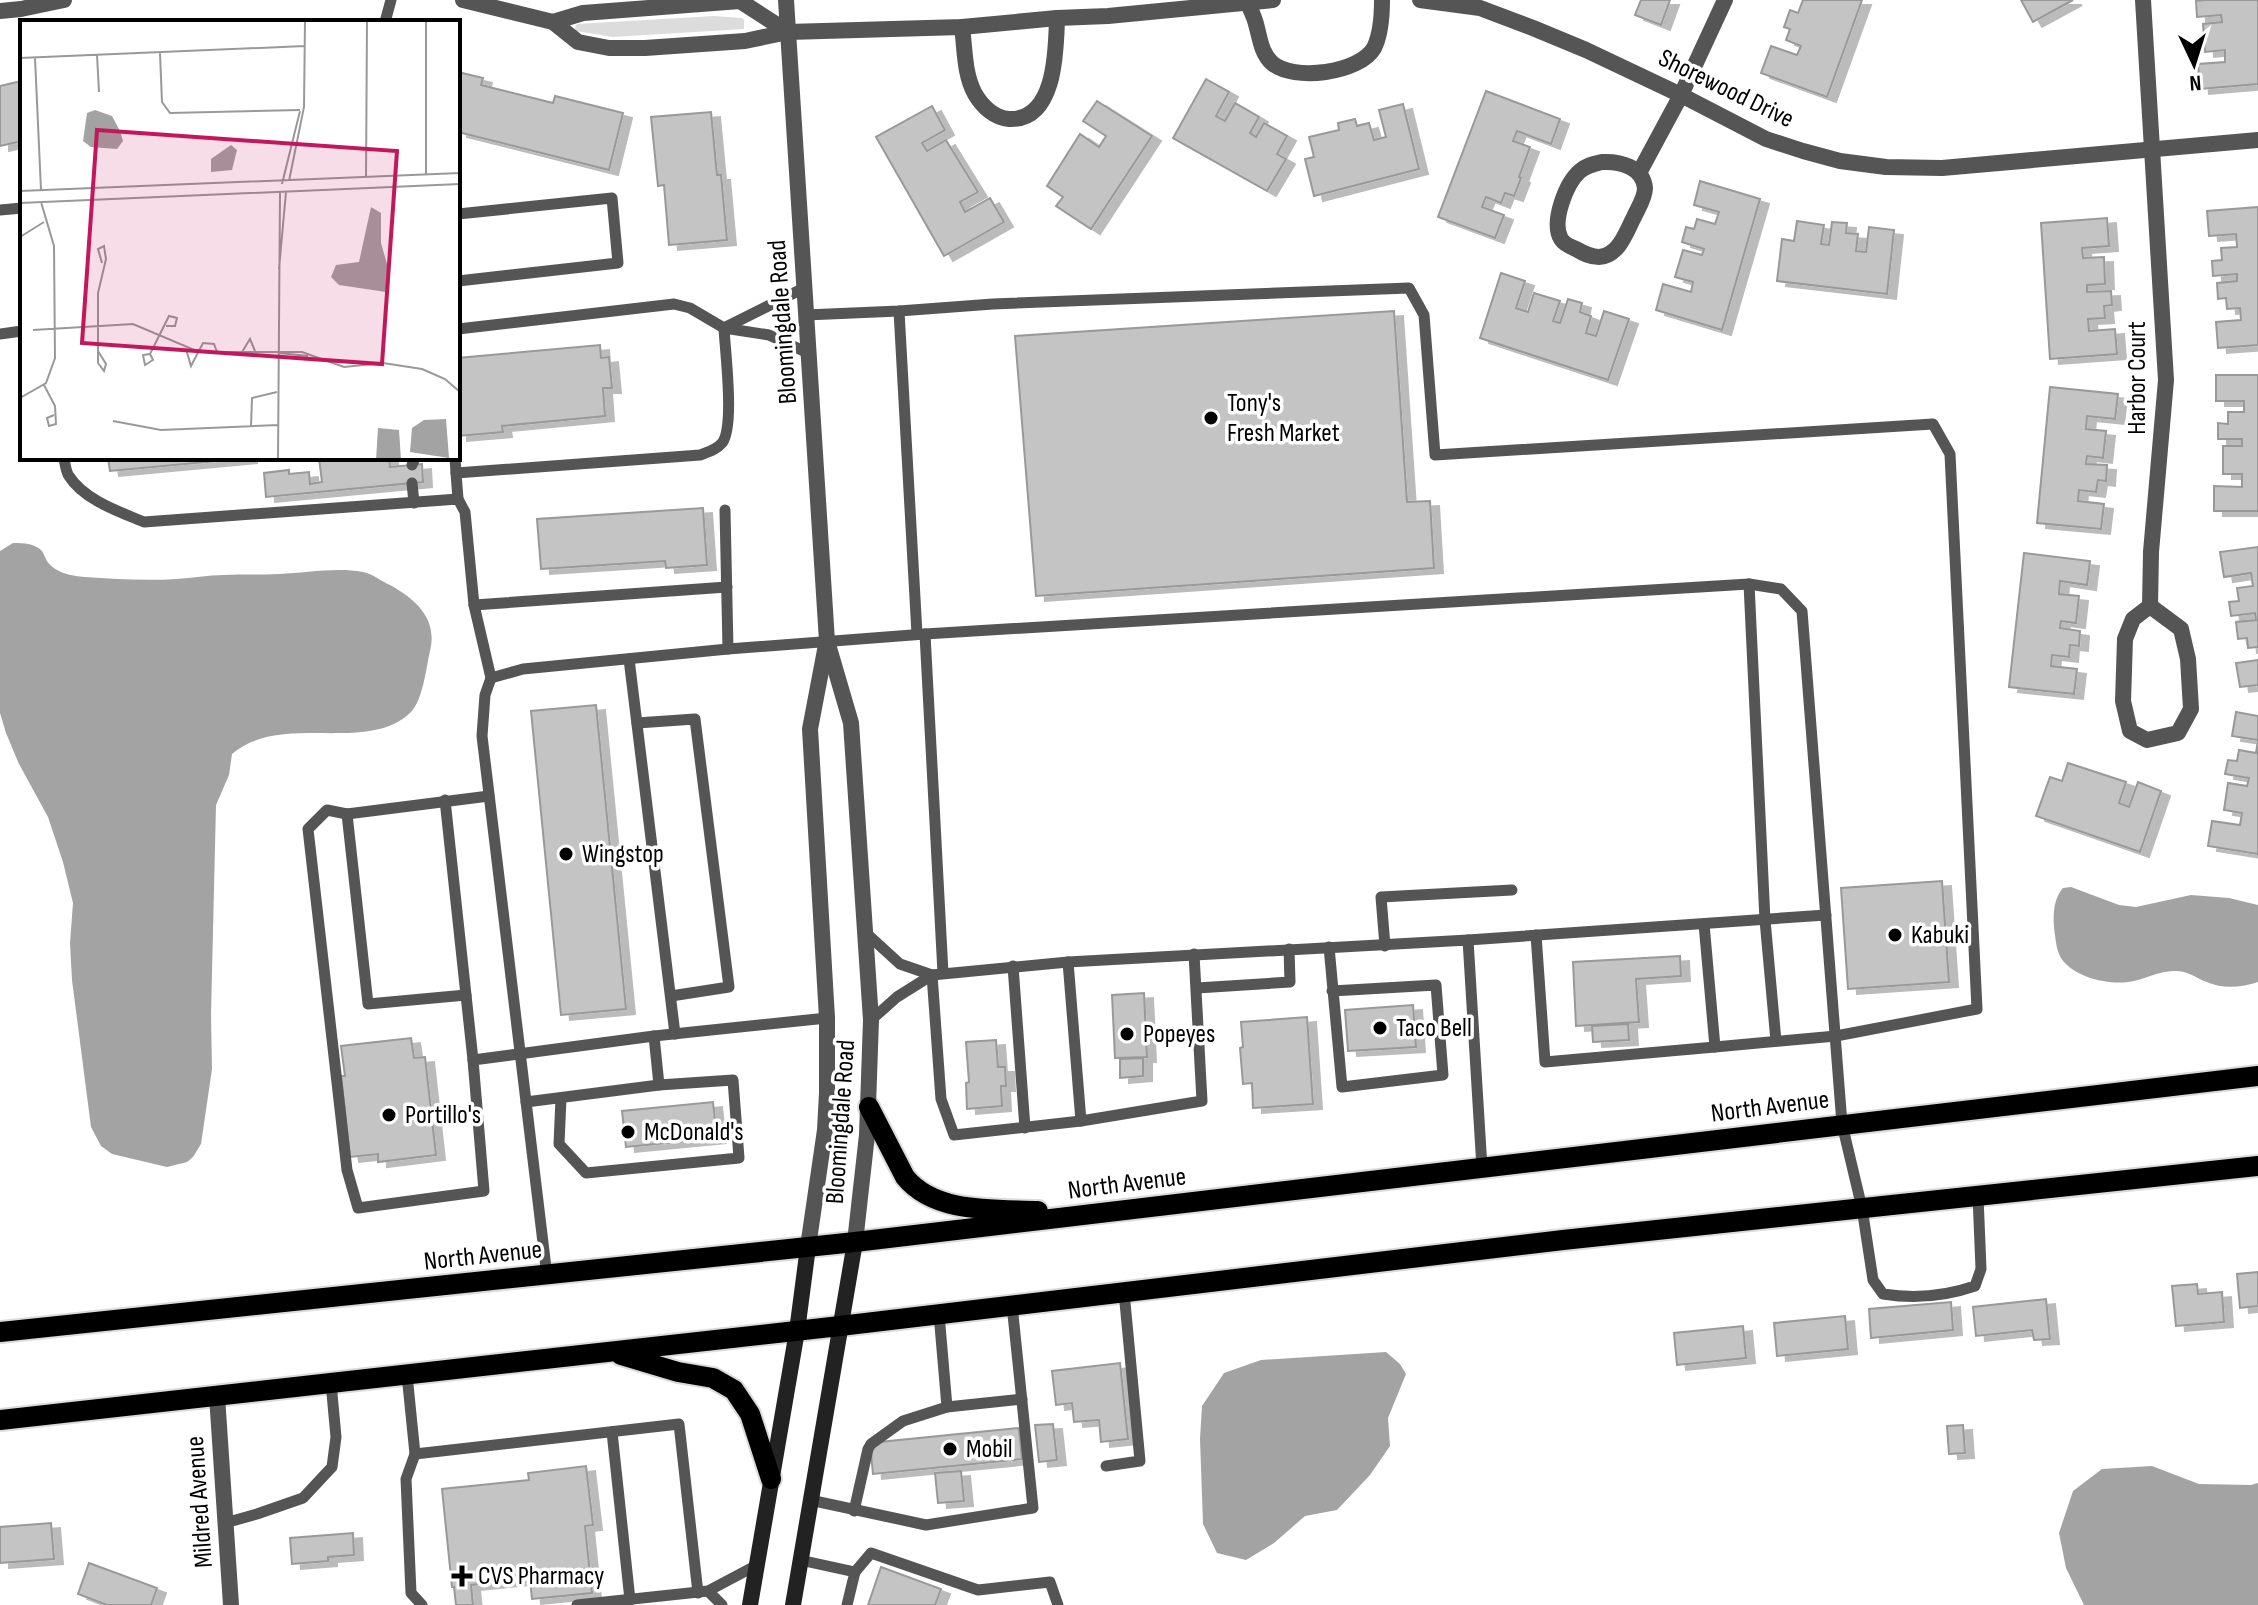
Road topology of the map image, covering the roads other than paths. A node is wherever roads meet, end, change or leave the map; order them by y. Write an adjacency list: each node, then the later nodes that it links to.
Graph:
1 (64, 0): 13 (street)
2 (391, 0): 15 (lane)
3 (463, 0): 11 (street)
4 (786, 0): 18 (street, Bloomingdale Road)
5 (1273, 0): 10 (street)
6 (1382, 0): 10 (street)
7 (1420, 0): 12 (street, Shorewood Drive)
8 (1725, 0): 19 (street)
9 (2143, 0): 21 (street, Harbor Court)
10 (1247, 1): 14 (street)
11 (485, 3): 16 (street)
12 (1481, 4): 19 (street, Shorewood Drive)
13 (0, 11)
14 (1057, 18): 17 (street); 17 (street)
15 (386, 20)
16 (553, 22): 18 (street); 18 (street)
17 (962, 27): 18 (street)
18 (788, 32): 27 (street, Bloomingdale Road)
19 (1681, 95): 21 (street, Shorewood Drive); 22 (street)
20 (2258, 140): 21 (street, Shorewood Drive)
21 (2158, 149): 45 (street, Harbor Court)
22 (1639, 173): 22 (street)
23 (20, 208): 24 (lane)
24 (0, 210)
25 (460, 214): 26 (lane)
26 (460, 281)
27 (804, 288): 29 (street, Bloomingdale Road); 30 (lane)
28 (899, 311): 29 (lane); 46 (lane); 77 (lane)
29 (806, 315): 34 (street, Bloomingdale Road)
30 (724, 328): 31 (lane); 34 (lane); 37 (lane)
31 (460, 329)
32 (20, 331): 33 (lane)
33 (0, 334)
34 (808, 353): 47 (street, Bloomingdale Road)
35 (64, 460): 40 (lane)
36 (455, 460): 37 (lane)
37 (456, 473): 39 (lane)
38 (412, 483): 40 (lane)
39 (458, 499): 40 (lane); 44 (lane)
40 (414, 503)
41 (725, 510): 43 (lane)
42 (1749, 584): 46 (lane); 56 (lane); 57 (lane)
43 (727, 587): 44 (lane); 48 (lane)
44 (474, 605): 50 (lane)
45 (2150, 606): 45 (street)
46 (921, 634): 47 (lane); 68 (lane)
47 (827, 641): 48 (lane); 59 (street, Bloomingdale Road); 73 (street, Bloomingdale Road)
48 (728, 649): 49 (lane)
49 (629, 659): 50 (lane); 51 (lane)
50 (491, 678): 52 (lane)
51 (637, 723): 72 (lane); 72 (lane)
52 (489, 796): 53 (lane); 80 (lane)
53 (445, 800): 54 (lane); 71 (lane)
54 (347, 814): 71 (lane); 81 (lane)
55 (1512, 890): 62 (lane)
56 (1826, 915): 57 (lane); 77 (lane)
57 (1765, 920): 58 (lane); 78 (lane)
58 (1704, 924): 60 (lane); 79 (lane)
59 (866, 933): 68 (lane); 74 (street, Bloomingdale Road)
60 (1536, 935): 61 (lane); 79 (lane)
61 (1468, 940): 62 (lane); 91 (lane)
62 (1385, 946): 63 (lane)
63 (1329, 947): 64 (lane); 70 (lane)
64 (1289, 949): 65 (lane); 69 (lane)
65 (1194, 954): 66 (lane); 69 (lane)
66 (1068, 962): 67 (lane); 87 (lane)
67 (1013, 966): 68 (lane); 89 (lane)
68 (938, 974): 74 (lane); 89 (lane)
69 (1197, 988): 87 (lane)
70 (1332, 991): 70 (lane)
71 (466, 995): 81 (lane)
72 (671, 996): 75 (lane)
73 (827, 1018): 75 (lane); 96 (street, Bloomingdale Road)
74 (871, 1020): 86 (street, Bloomingdale Road)
75 (675, 1034): 76 (lane)
76 (654, 1036): 80 (lane); 83 (lane)
77 (1836, 1036): 78 (lane); 88 (lane)
78 (1776, 1041): 79 (lane)
79 (1715, 1047)
80 (520, 1054): 81 (lane); 85 (lane)
81 (473, 1060)
82 (2258, 1076): 88 (main road, North Avenue)
83 (659, 1085): 84 (lane); 84 (lane)
84 (561, 1098): 85 (lane)
85 (526, 1102): 97 (lane)
86 (869, 1107): 94 (main road); 95 (street, Bloomingdale Road)
87 (1081, 1121): 89 (lane)
88 (1842, 1124): 91 (main road, North Avenue); 93 (lane)
89 (1025, 1128)
90 (2258, 1166): 92 (main road)
91 (1482, 1168): 94 (main road, North Avenue)
92 (1978, 1196): 93 (main road); 93 (lane)
93 (1862, 1208): 98 (main road)
94 (1094, 1214): 95 (main road, North Avenue)
95 (855, 1242): 96 (main road, North Avenue); 101 (main road, Bloomingdale Road)
96 (808, 1247): 97 (main road, North Avenue); 102 (main road, Bloomingdale Road)
97 (547, 1276): 103 (main road, North Avenue)
98 (1124, 1292): 99 (main road); 113 (lane)
99 (1012, 1305): 100 (main road); 108 (lane)
100 (939, 1314): 101 (main road); 109 (lane)
101 (840, 1326): 102 (main road); 115 (main road, Bloomingdale Road)
102 (797, 1331): 104 (main road); 114 (main road, Bloomingdale Road)
103 (0, 1332)
104 (610, 1352): 105 (main road); 114 (main road)
105 (407, 1375): 106 (main road); 112 (lane)
106 (331, 1383): 107 (main road); 117 (lane)
107 (217, 1396): 110 (main road); 117 (street, Mildred Avenue)
108 (1022, 1399): 109 (lane); 116 (lane)
109 (947, 1407): 116 (lane)
110 (0, 1420)
111 (612, 1432): 112 (lane); 121 (lane); 122 (lane)
112 (415, 1454): 124 (lane)
113 (1106, 1466)
114 (771, 1479): 119 (main road, Bloomingdale Road)
115 (810, 1500): 116 (lane); 118 (main road, Bloomingdale Road)
116 (854, 1511)
117 (225, 1523): 123 (street, Mildred Avenue)
118 (800, 1560): 120 (lane); 128 (main road, Bloomingdale Road)
119 (757, 1565): 121 (lane); 127 (main road, Bloomingdale Road)
120 (855, 1572): 129 (lane); 130 (lane)
121 (703, 1592): 122 (lane); 126 (lane)
122 (630, 1600): 125 (lane)
123 (231, 1605)
124 (422, 1605)
125 (577, 1605)
126 (722, 1605)
127 (750, 1605)
128 (793, 1605)
129 (847, 1605)
130 (1058, 1605)

